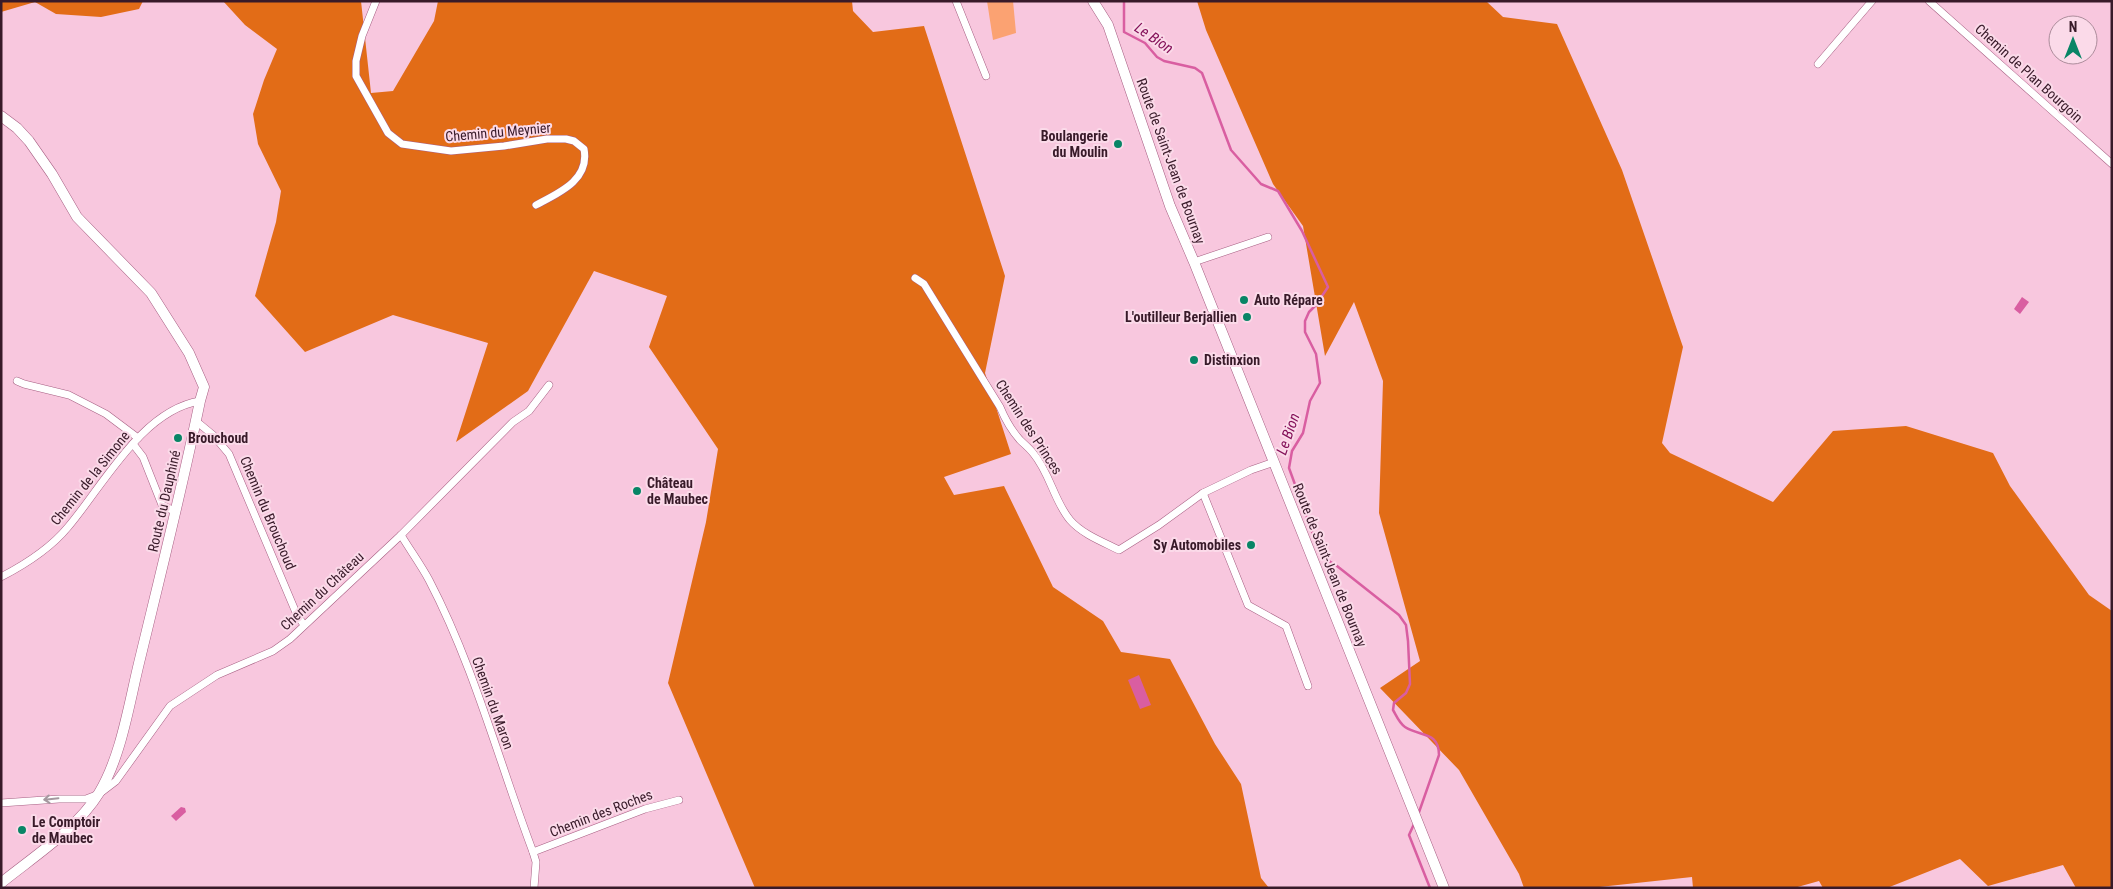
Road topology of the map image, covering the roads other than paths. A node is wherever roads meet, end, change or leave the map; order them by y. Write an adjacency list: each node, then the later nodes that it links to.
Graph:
1 (376, 1): 10 (street, Chemin du Meynier)
2 (956, 1): 7 (street)
3 (1094, 1): 12 (main road, Route de Saint-Jean de Bournay)
4 (1872, 1): 6 (street)
5 (1929, 1): 9 (street, Chemin de Plan Bourgoin)
6 (1818, 64)
7 (986, 76)
8 (1, 116): 16 (main road, Route du Dauphiné)
9 (2112, 164)
10 (536, 205)
11 (1268, 237): 12 (street)
12 (1194, 262): 19 (main road, Route de Saint-Jean de Bournay)
13 (915, 278): 20 (street, Chemin des Princes)
14 (17, 381): 18 (street)
15 (549, 385): 22 (street, Chemin du Château)
16 (200, 400): 17 (main road, Route du Dauphiné); 18 (street, Chemin de la Simone)
17 (196, 422): 21 (main road, Route du Dauphiné); 24 (street, Chemin du Brouchoud)
18 (135, 441): 21 (street); 23 (street, Chemin de la Simone)
19 (1274, 462): 20 (street, Chemin des Princes); 32 (main road, Route de Saint-Jean de Bournay)
20 (1203, 493): 25 (street)
21 (176, 512): 26 (main road, Route du Dauphiné)
22 (401, 535): 24 (street, Chemin du Château); 29 (street, Chemin du Maron)
23 (1, 577)
24 (304, 625): 26 (street, Chemin du Château)
25 (1308, 686)
26 (99, 794): 28 (street, one-way to 28); 30 (main road, Route du Dauphiné)
27 (679, 800): 29 (street, Chemin des Roches)
28 (1, 804)
29 (533, 852): 31 (street, Chemin du Maron)
30 (1, 883)
31 (534, 888)
32 (1444, 888)

